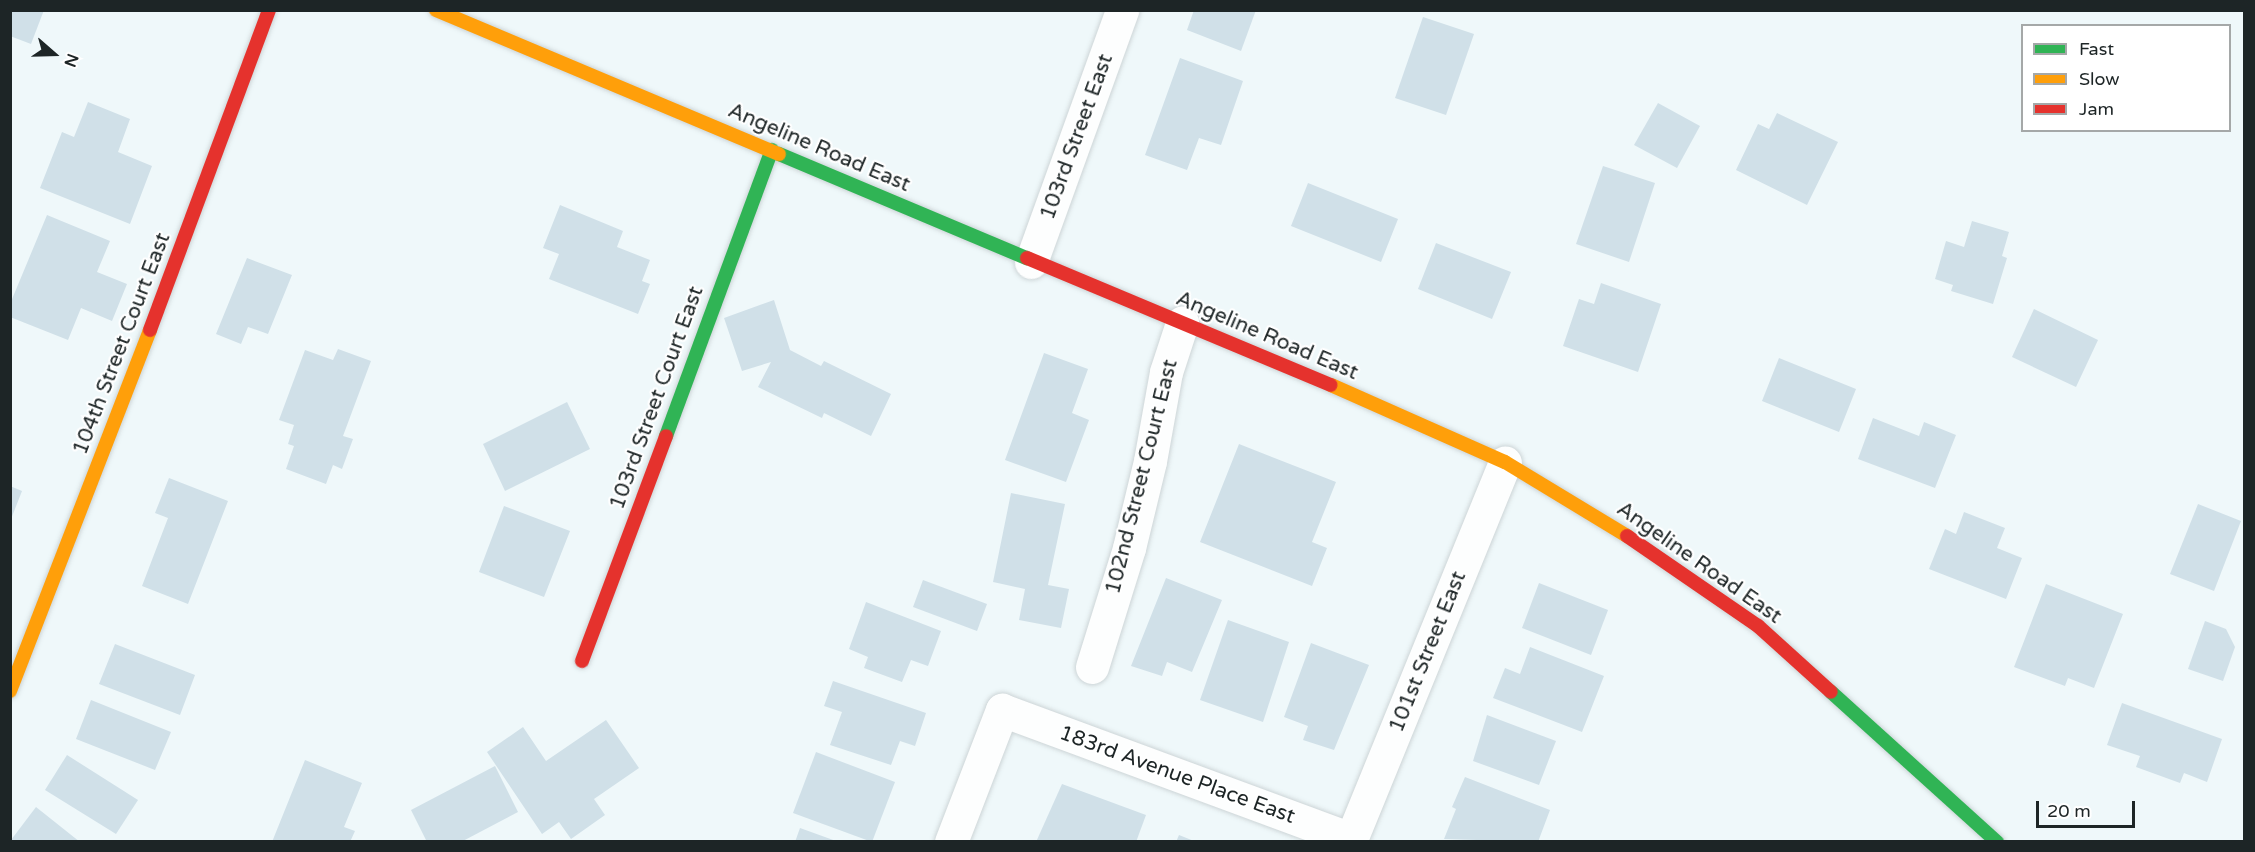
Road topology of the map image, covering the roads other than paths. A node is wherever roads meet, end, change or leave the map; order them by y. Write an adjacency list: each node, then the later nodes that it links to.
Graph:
1 (269, 10): 10 (street, 104th Street Court East)
2 (435, 10): 4 (street, Angeline Road East)
3 (1122, 10): 5 (street, 103rd Street East)
4 (772, 150): 5 (street, Angeline Road East); 8 (street, 103rd Street Court East)
5 (1031, 262): 6 (street, Angeline Road East)
6 (1182, 323): 7 (street, Angeline Road East); 9 (street, 102nd Street Court East)
7 (1505, 462): 11 (street, 101st Street East); 13 (street, Angeline Road East)
8 (582, 661)
9 (1092, 667)
10 (10, 692)
11 (1351, 840): 12 (street, 183rd Avenue Place East)
12 (951, 842)
13 (1997, 842)

